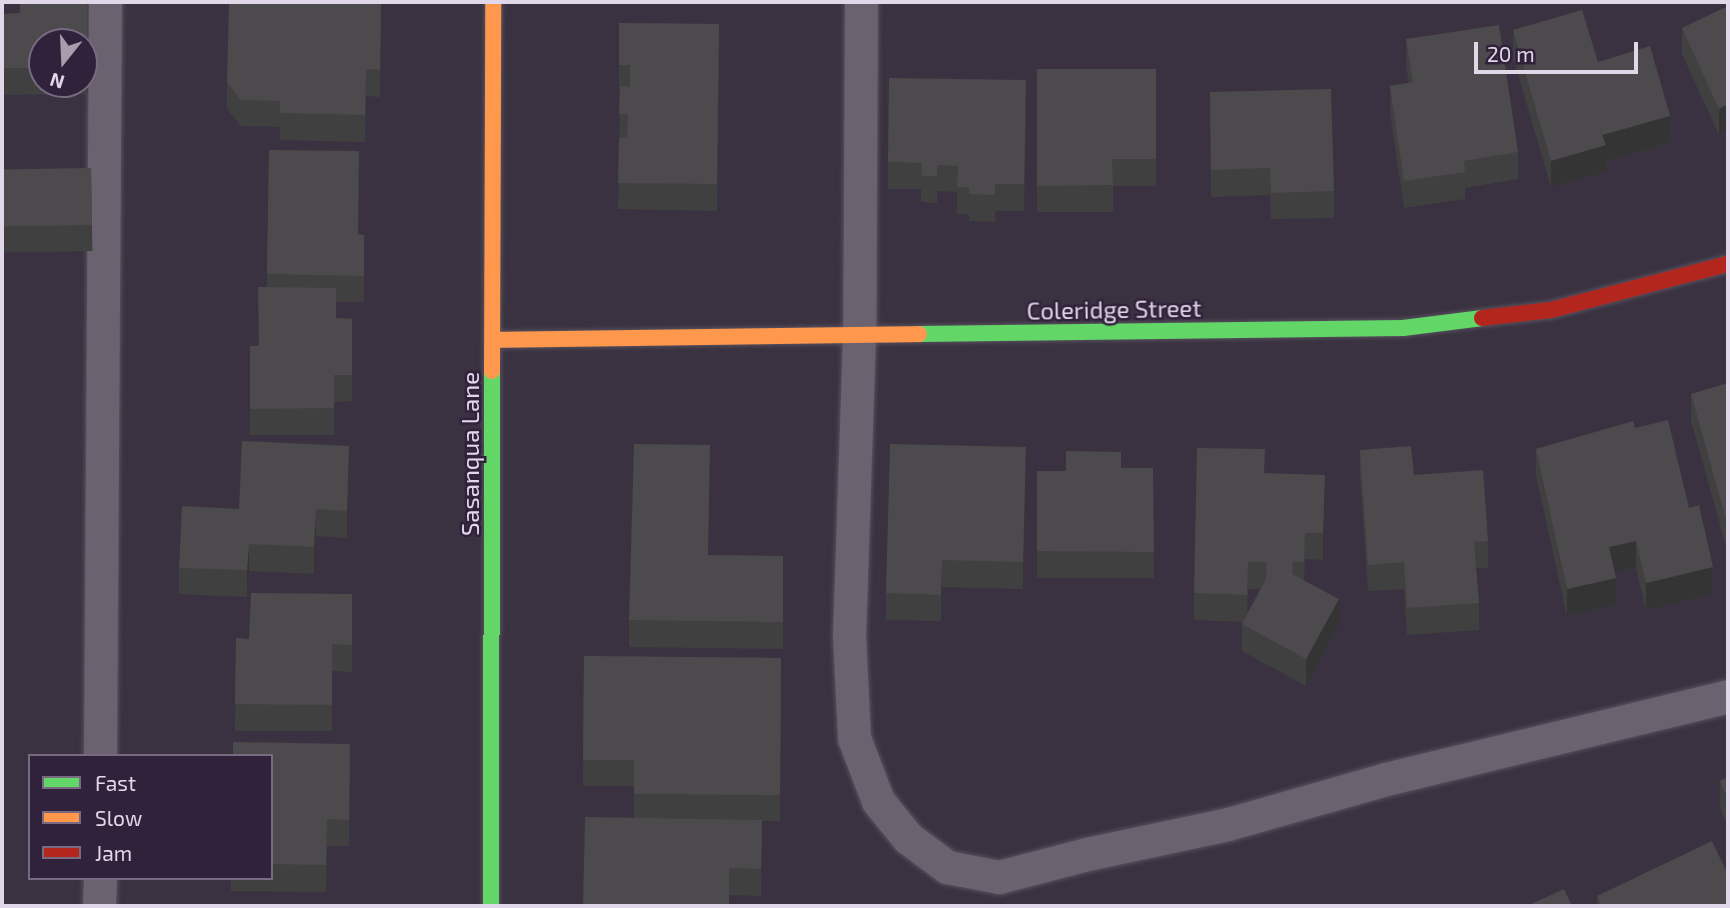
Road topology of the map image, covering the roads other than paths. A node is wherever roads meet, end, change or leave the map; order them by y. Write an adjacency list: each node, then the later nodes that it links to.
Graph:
1 (105, 2): 8 (lane)
2 (493, 2): 6 (street, Sasanqua Lane)
3 (861, 2): 5 (lane)
4 (1728, 264): 5 (street, Coleridge Street)
5 (859, 336): 6 (street, Coleridge Street); 7 (lane)
6 (493, 340): 11 (street, Sasanqua Lane)
7 (1728, 696)
8 (100, 754)
9 (100, 880): 10 (lane)
10 (99, 906)
11 (491, 906)

